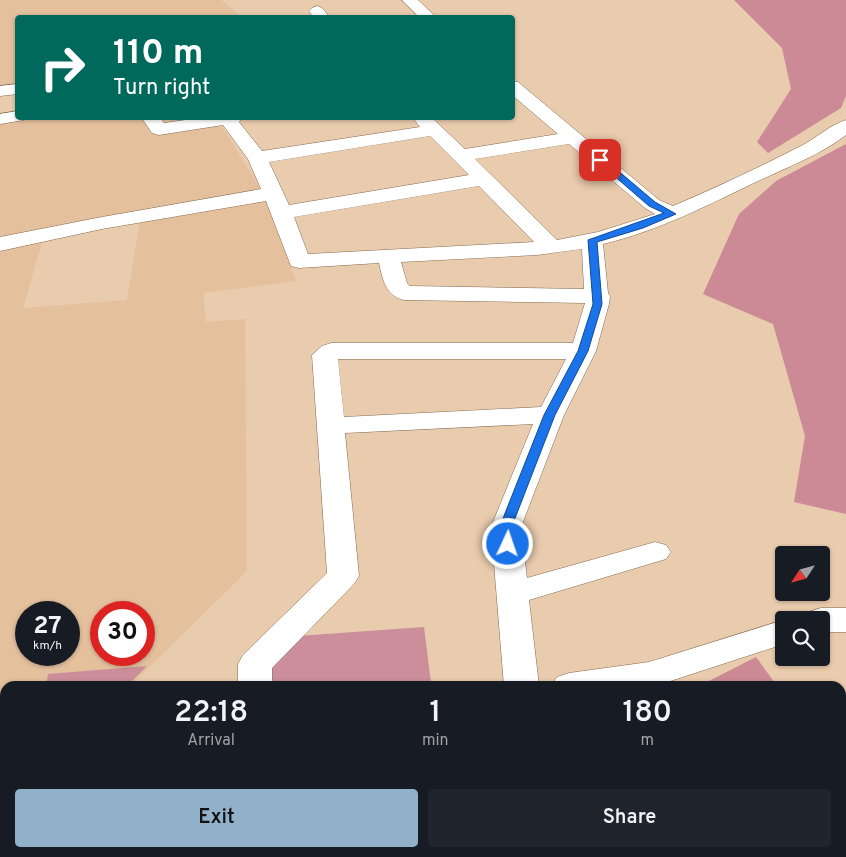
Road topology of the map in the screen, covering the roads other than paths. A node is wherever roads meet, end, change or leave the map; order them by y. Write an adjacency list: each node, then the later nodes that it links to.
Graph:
1 (409, 0): 2 (street)
2 (426, 15)
3 (515, 88): 13 (street)
4 (15, 89): 5 (street)
5 (0, 91)
6 (15, 116): 7 (street)
7 (0, 119)
8 (152, 120): 9 (street)
9 (216, 120)
10 (230, 120): 15 (street)
11 (428, 124): 14 (street); 15 (street)
12 (846, 126): 18 (street)
13 (574, 137): 14 (street); 18 (street)
14 (460, 156): 16 (street)
15 (256, 158): 17 (street)
16 (483, 179): 17 (street); 21 (street)
17 (278, 203): 20 (street); 22 (street)
18 (672, 214): 19 (street)
19 (592, 240): 21 (street); 23 (street)
20 (0, 244)
21 (550, 246): 22 (street)
22 (388, 256): 23 (street)
23 (598, 296): 24 (street)
24 (583, 351): 25 (street); 26 (street)
25 (550, 415): 26 (street); 28 (street)
26 (330, 426): 32 (street)
27 (655, 552): 28 (street)
28 (512, 594): 33 (street)
29 (830, 620): 30 (street)
30 (846, 620)
31 (775, 635): 34 (street)
32 (256, 681)
33 (521, 681)
34 (605, 681)

